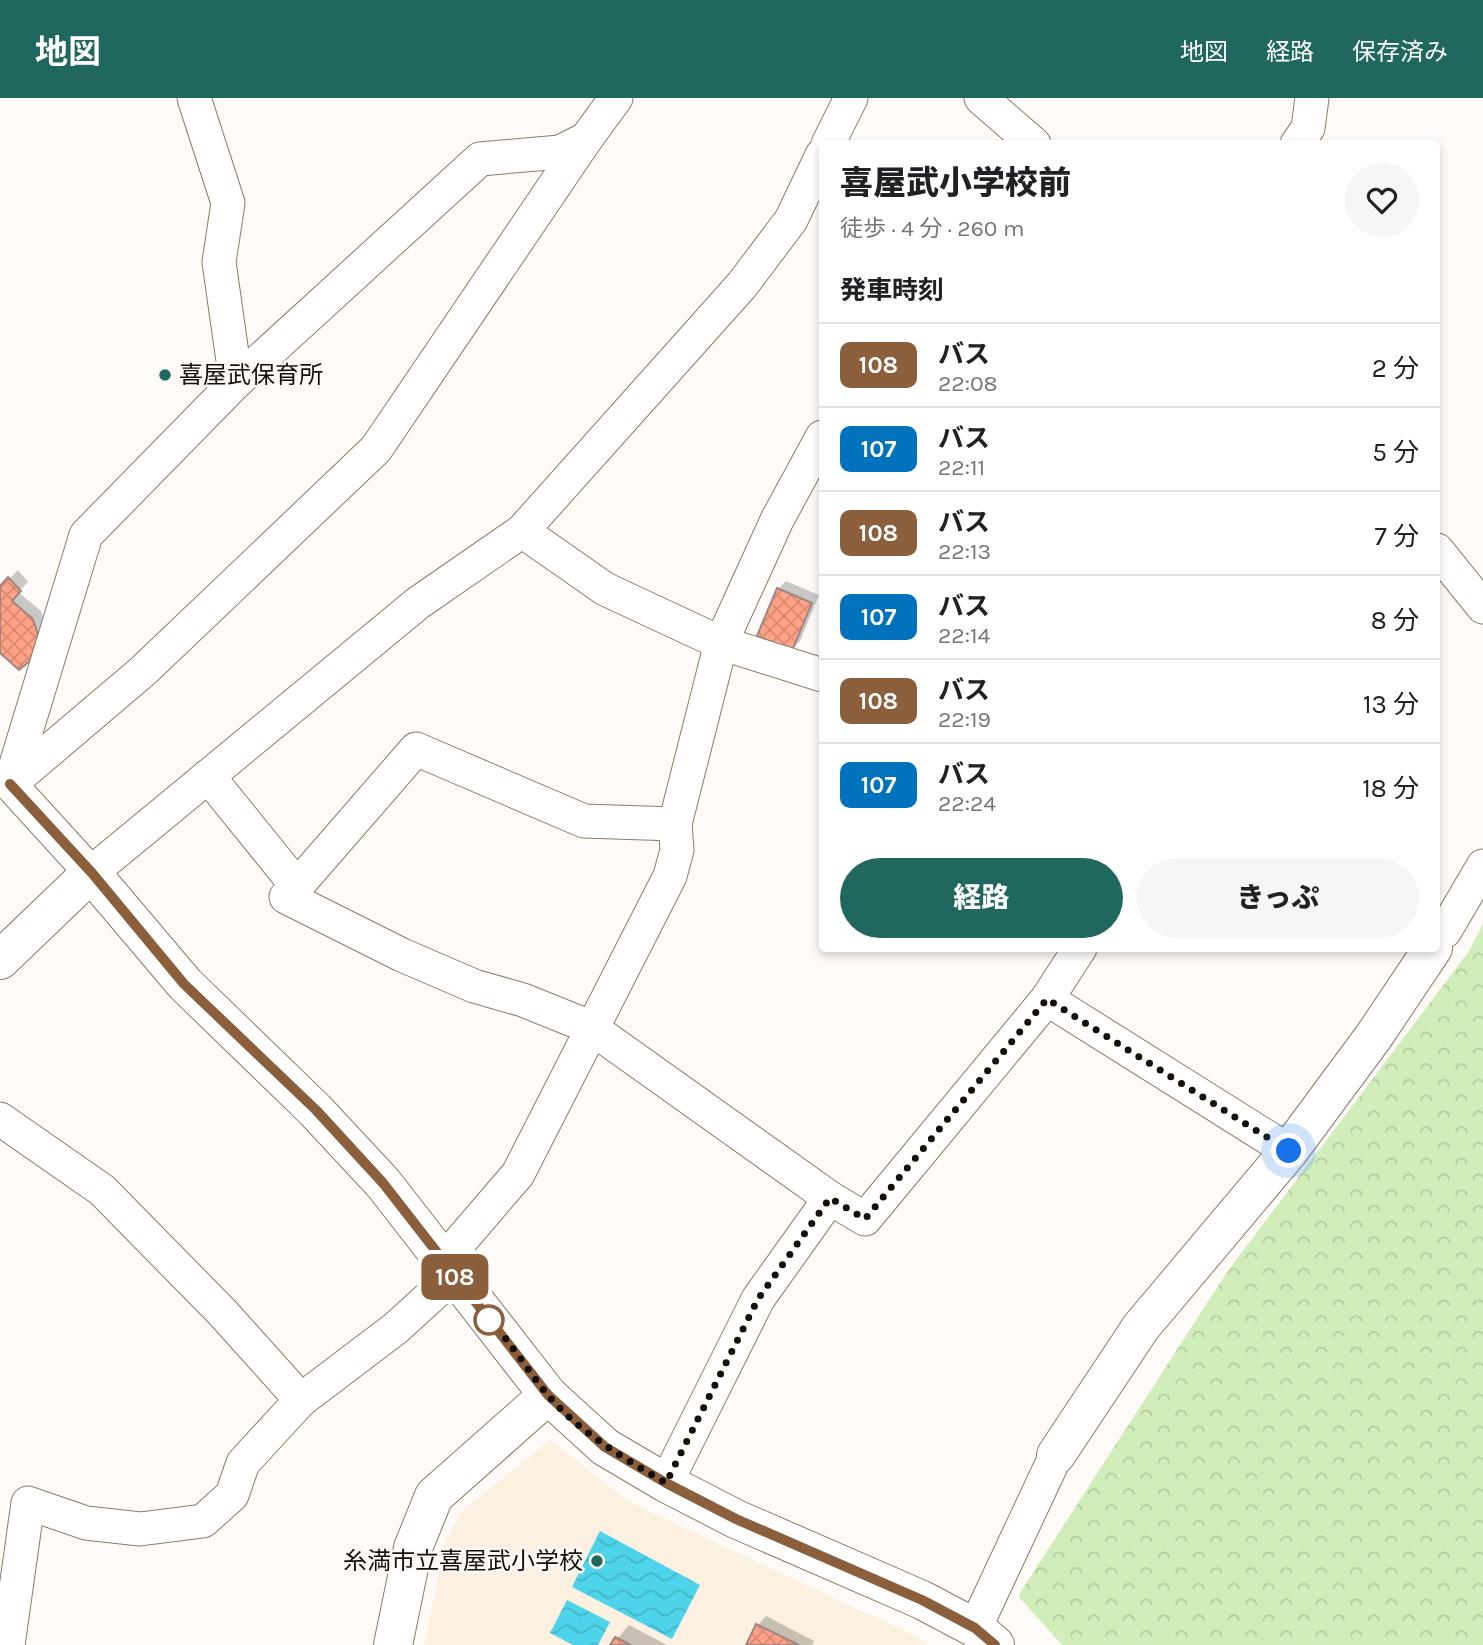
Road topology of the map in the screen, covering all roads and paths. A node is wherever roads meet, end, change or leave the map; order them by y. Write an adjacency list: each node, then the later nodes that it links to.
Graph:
1 (194, 98): 11 (street)
2 (615, 98): 6 (street)
3 (850, 98): 7 (street)
4 (981, 98): 8 (street)
5 (1312, 98): 9 (street)
6 (586, 139): 11 (street); 19 (street)
7 (830, 140)
8 (1029, 140)
9 (1300, 140)
10 (819, 161): 13 (street)
11 (236, 382): 19 (street)
12 (819, 443): 16 (street)
13 (522, 531): 16 (street); 18 (street)
14 (1440, 554): 15 (street)
15 (1483, 607)
16 (721, 643): 17 (street); 20 (street)
17 (819, 674)
18 (208, 776): 22 (street); 23 (street)
19 (5, 781): 22 (street)
20 (676, 824): 23 (street); 29 (street)
21 (1483, 866): 24 (street)
22 (92, 873): 27 (main road); 33 (main road)
23 (297, 886): 29 (street)
24 (1440, 938)
25 (1077, 952): 28 (street)
26 (1431, 952): 31 (main road)
27 (0, 960)
28 (1047, 999): 31 (street); 32 (street)
29 (590, 1027): 32 (street); 33 (street)
30 (0, 1119): 35 (street)
31 (1289, 1151): 36 (main road)
32 (830, 1198): 37 (street)
33 (449, 1267): 34 (main road); 35 (street)
34 (548, 1395): 37 (main road); 40 (main road)
35 (301, 1400): 39 (street)
36 (1056, 1455): 38 (street)
37 (666, 1483): 38 (main road)
38 (985, 1637)
39 (8, 1645)
40 (393, 1645)

